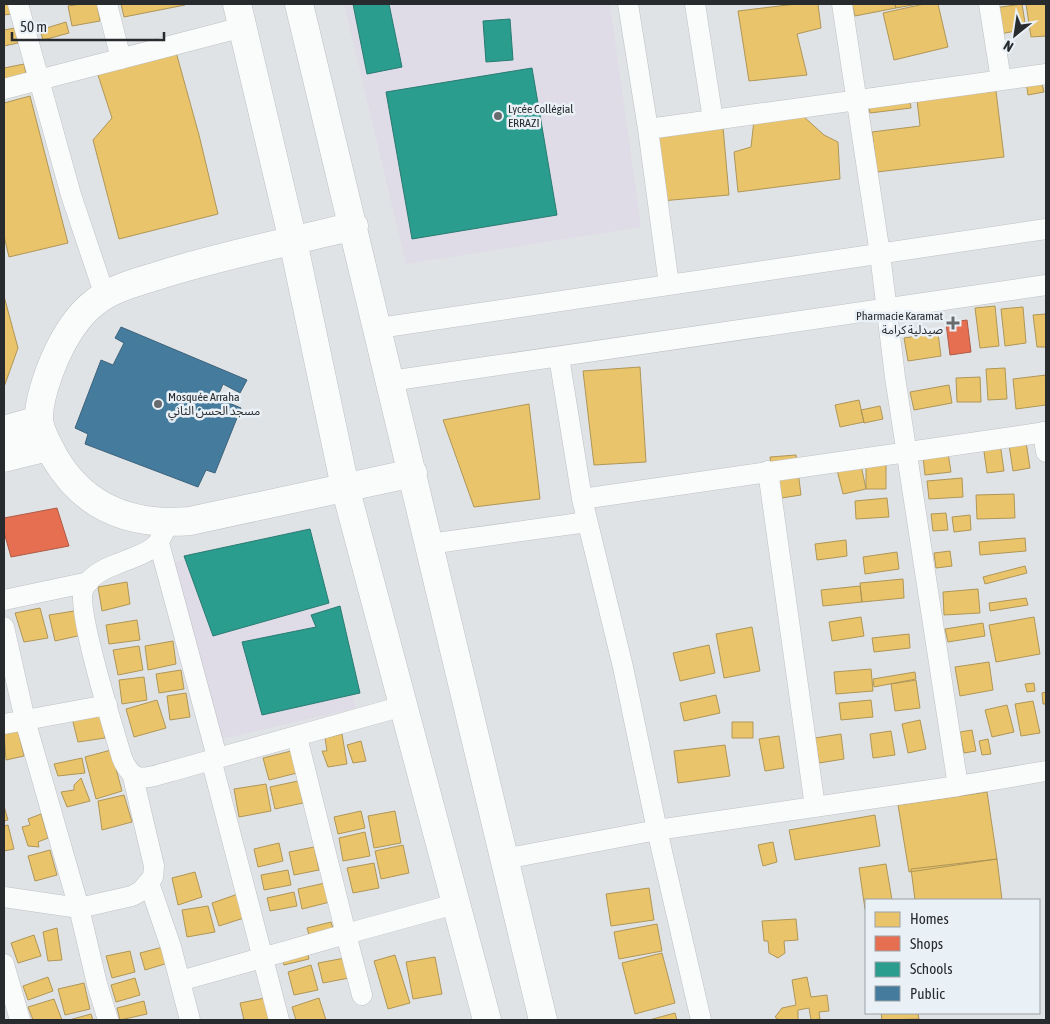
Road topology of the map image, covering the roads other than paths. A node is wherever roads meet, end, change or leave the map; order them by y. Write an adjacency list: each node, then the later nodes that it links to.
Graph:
1 (18, 4): 11 (street)
2 (107, 4): 9 (street)
3 (299, 4): 17 (street)
4 (628, 4): 16 (street)
5 (695, 4): 15 (street)
6 (842, 4): 14 (street)
7 (989, 4): 12 (street)
8 (240, 16): 9 (street); 19 (street)
9 (121, 59): 11 (street)
10 (1046, 74): 12 (street)
11 (40, 80): 13 (street); 23 (street)
12 (1001, 80): 14 (street)
13 (4, 89)
14 (857, 100): 15 (street); 20 (street)
15 (713, 120): 16 (street)
16 (648, 129): 21 (street)
17 (354, 226): 19 (street); 25 (street)
18 (1046, 229): 20 (street)
19 (293, 240): 23 (street); 36 (street)
20 (880, 254): 21 (street); 24 (street)
21 (670, 285): 25 (street)
22 (1046, 285): 24 (street)
23 (104, 296): 28 (street)
24 (885, 308): 26 (street); 32 (street)
25 (379, 328): 27 (street)
26 (559, 357): 27 (street); 37 (street)
27 (390, 381): 35 (street)
28 (39, 420): 29 (street); 31 (street)
29 (4, 430)
30 (1045, 439): 32 (street)
31 (48, 447): 33 (street); 39 (street)
32 (906, 452): 34 (street); 52 (street)
33 (4, 458)
34 (768, 471): 37 (street); 53 (street)
35 (412, 473): 36 (street); 40 (street)
36 (345, 487): 39 (street); 45 (street)
37 (582, 499): 38 (street)
38 (587, 522): 40 (street); 54 (street)
39 (163, 533): 41 (street); 49 (street)
40 (429, 544): 55 (street)
41 (89, 582): 42 (street); 44 (street)
42 (4, 600)
43 (4, 627): 46 (street)
44 (107, 705): 46 (street); 51 (street)
45 (403, 706): 48 (street); 58 (street)
46 (25, 720): 47 (street); 59 (street)
47 (4, 724)
48 (297, 737): 49 (street); 60 (street)
49 (214, 758): 51 (street); 61 (street)
50 (1046, 771): 52 (street)
51 (133, 777): 56 (street)
52 (958, 786): 53 (street)
53 (815, 807): 54 (street)
54 (657, 830): 55 (street); 71 (street)
55 (504, 859): 70 (street)
56 (149, 883): 59 (street); 63 (street)
57 (4, 897): 59 (street)
58 (455, 904): 60 (street); 69 (street)
59 (79, 908): 66 (street)
60 (346, 934): 61 (street); 64 (street)
61 (263, 959): 63 (street); 68 (street)
62 (4, 964): 65 (street)
63 (180, 981): 67 (street)
64 (362, 995)
65 (20, 1020)
66 (108, 1020)
67 (190, 1020)
68 (279, 1020)
69 (487, 1020)
70 (543, 1020)
71 (701, 1020)

